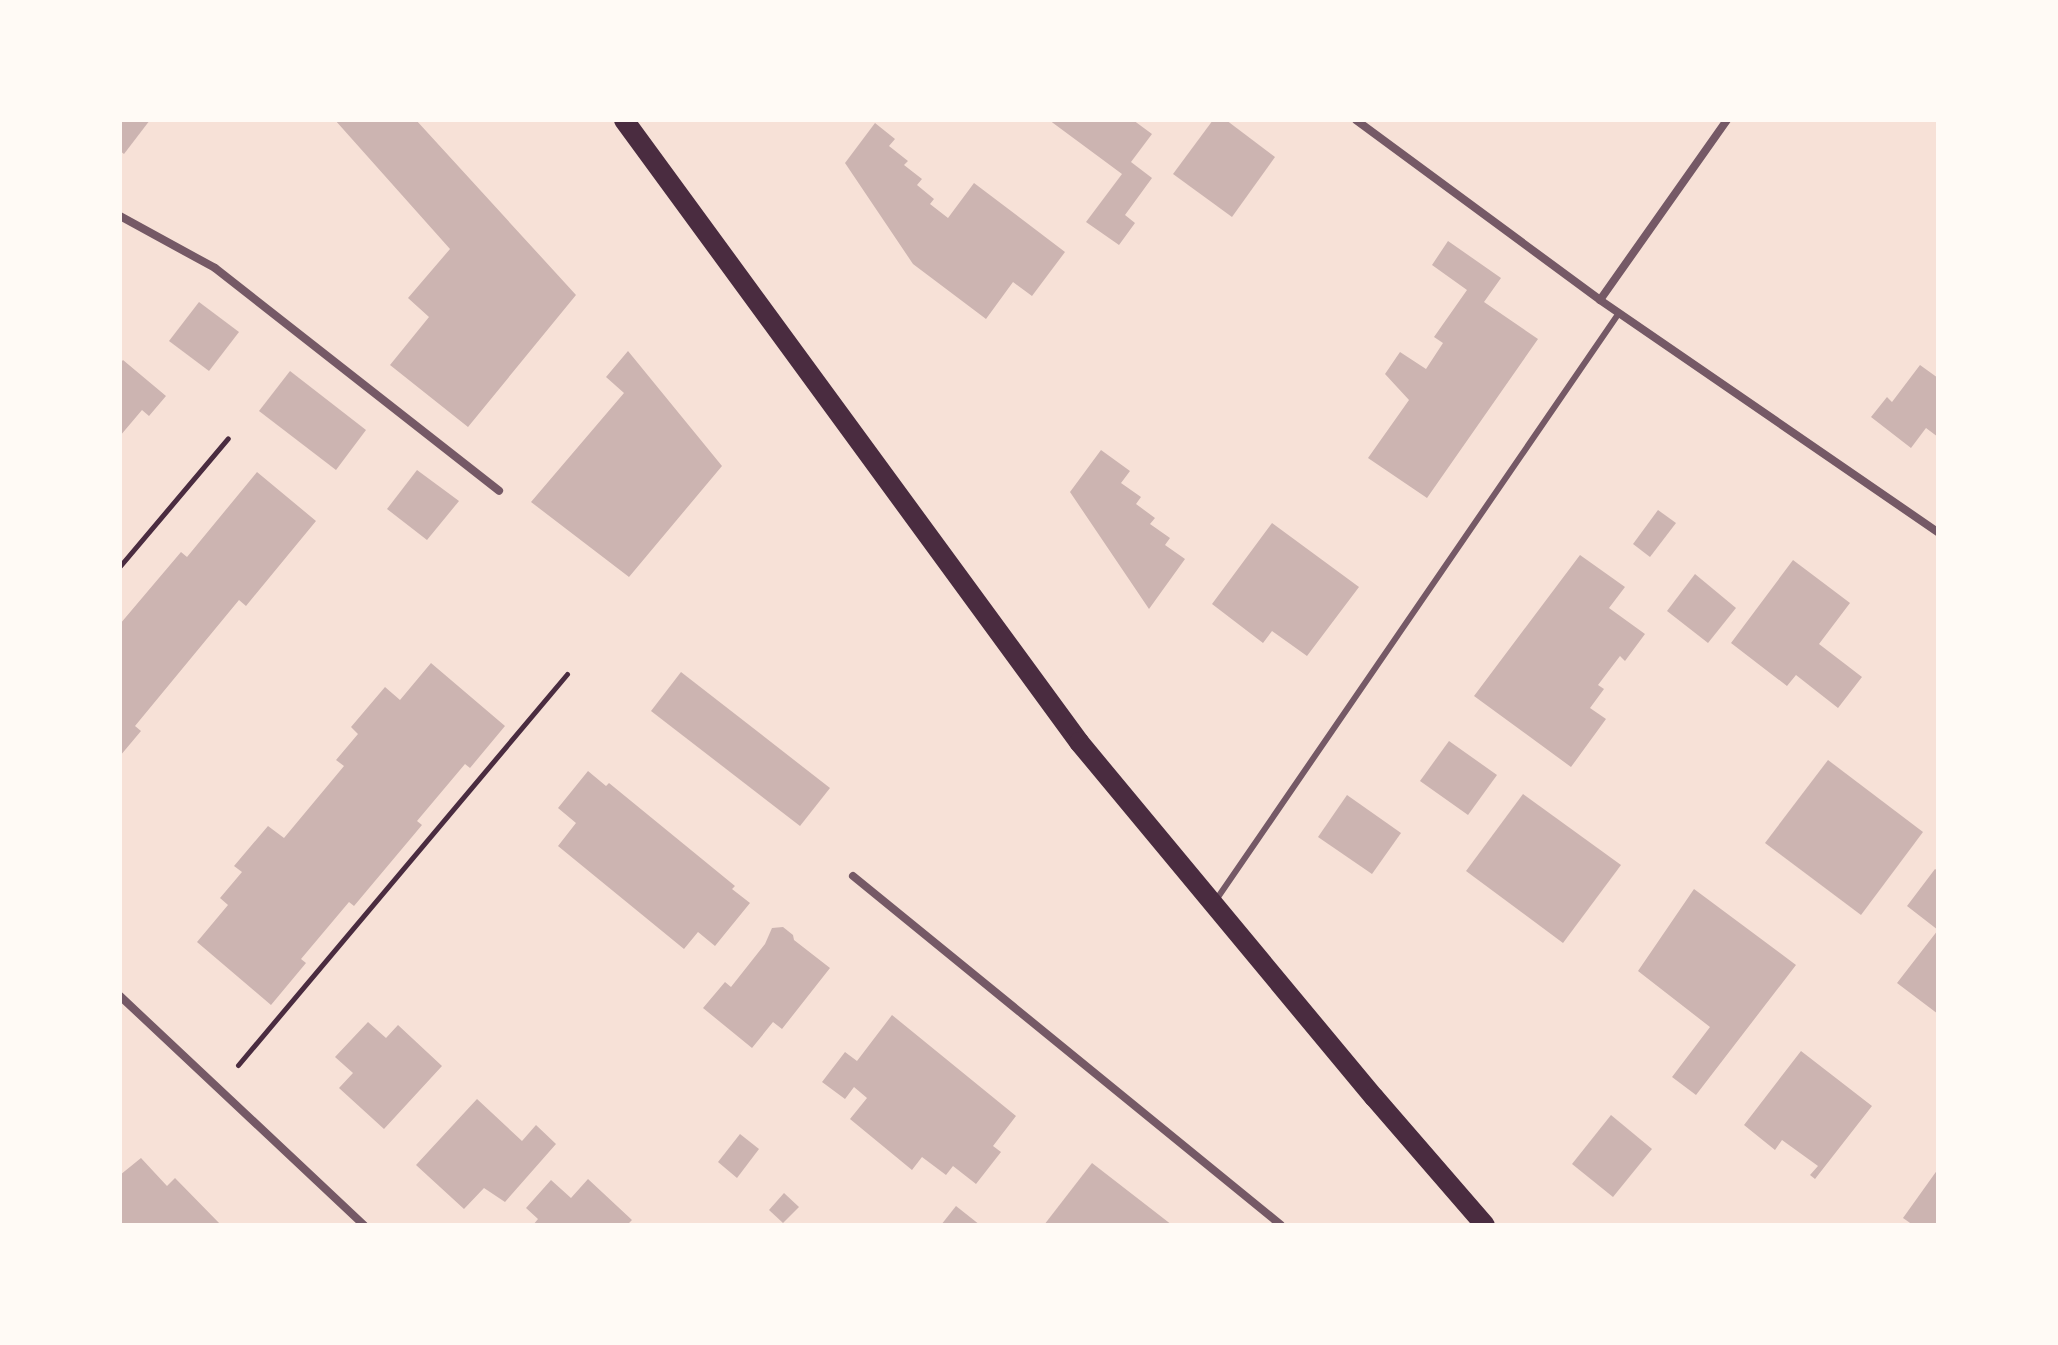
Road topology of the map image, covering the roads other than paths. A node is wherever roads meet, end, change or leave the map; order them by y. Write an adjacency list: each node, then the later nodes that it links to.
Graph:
1 (624, 120): 10 (main road)
2 (1356, 120): 5 (street)
3 (1727, 120): 5 (street)
4 (120, 216): 7 (street)
5 (1600, 300): 6 (street)
6 (1619, 313): 8 (street); 10 (lane)
7 (499, 491)
8 (1938, 532)
9 (853, 876): 13 (street)
10 (1213, 903): 14 (main road)
11 (120, 996): 12 (street)
12 (364, 1225)
13 (1281, 1225)
14 (1485, 1225)

